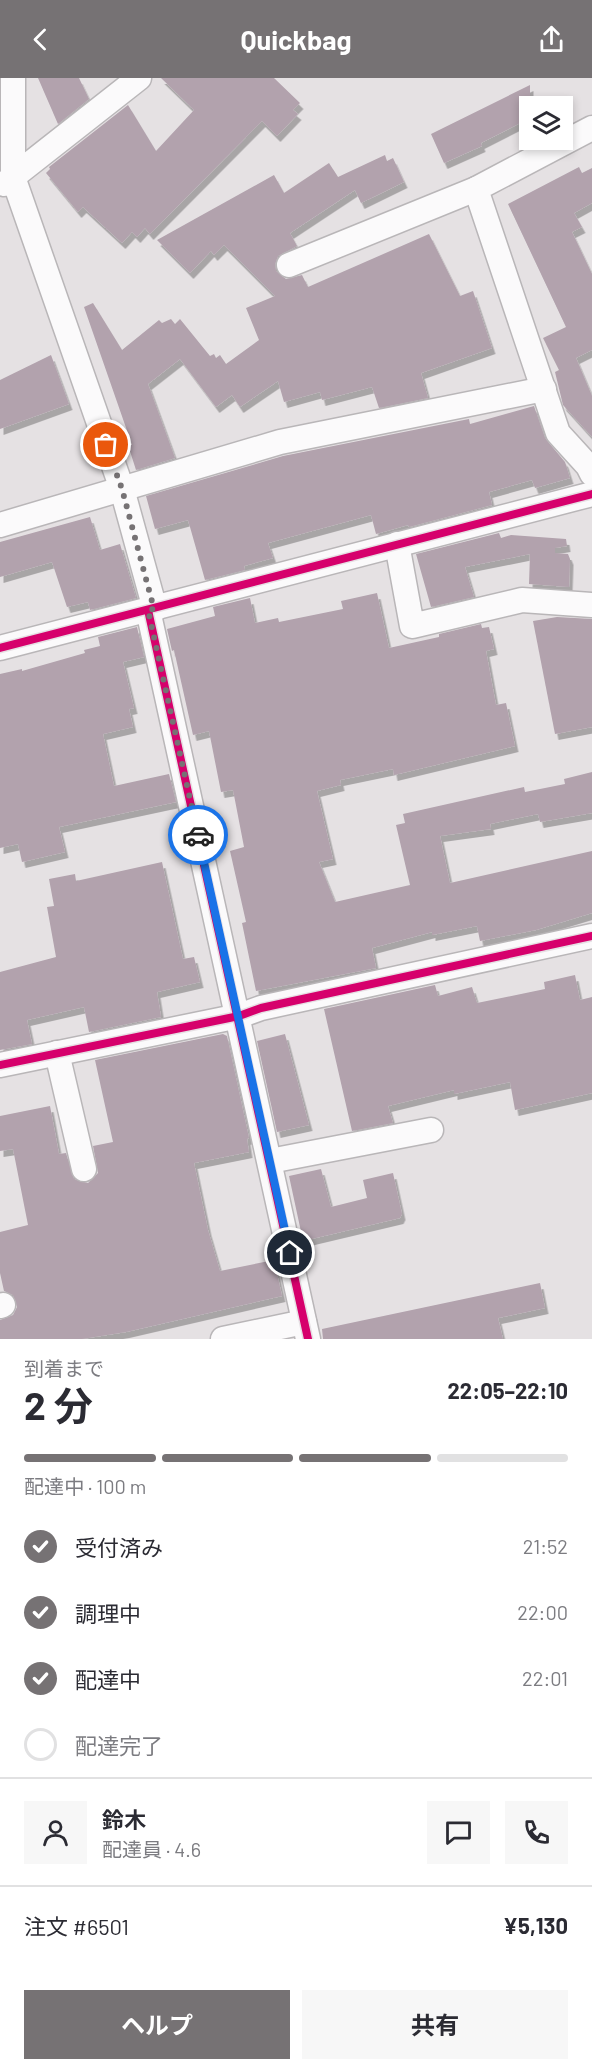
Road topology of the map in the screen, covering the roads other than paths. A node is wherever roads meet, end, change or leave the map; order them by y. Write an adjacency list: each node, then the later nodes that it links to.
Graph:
1 (14, 78): 4 (street)
2 (140, 78): 4 (street)
3 (592, 128): 5 (street)
4 (7, 182): 9 (street)
5 (476, 189): 6 (street); 7 (street)
6 (289, 265)
7 (544, 389): 8 (street); 9 (street)
8 (592, 474)
9 (122, 489): 11 (street); 14 (street)
10 (592, 494): 12 (street)
11 (0, 525)
12 (397, 544): 13 (street); 14 (street)
13 (592, 605)
14 (151, 610): 15 (street); 17 (street)
15 (0, 648)
16 (592, 936): 17 (street)
17 (239, 1016): 18 (street); 21 (street)
18 (57, 1053): 19 (street); 22 (street)
19 (0, 1065)
20 (431, 1130): 21 (street)
21 (270, 1161): 23 (street)
22 (84, 1169)
23 (306, 1331): 24 (street)
24 (222, 1339)

